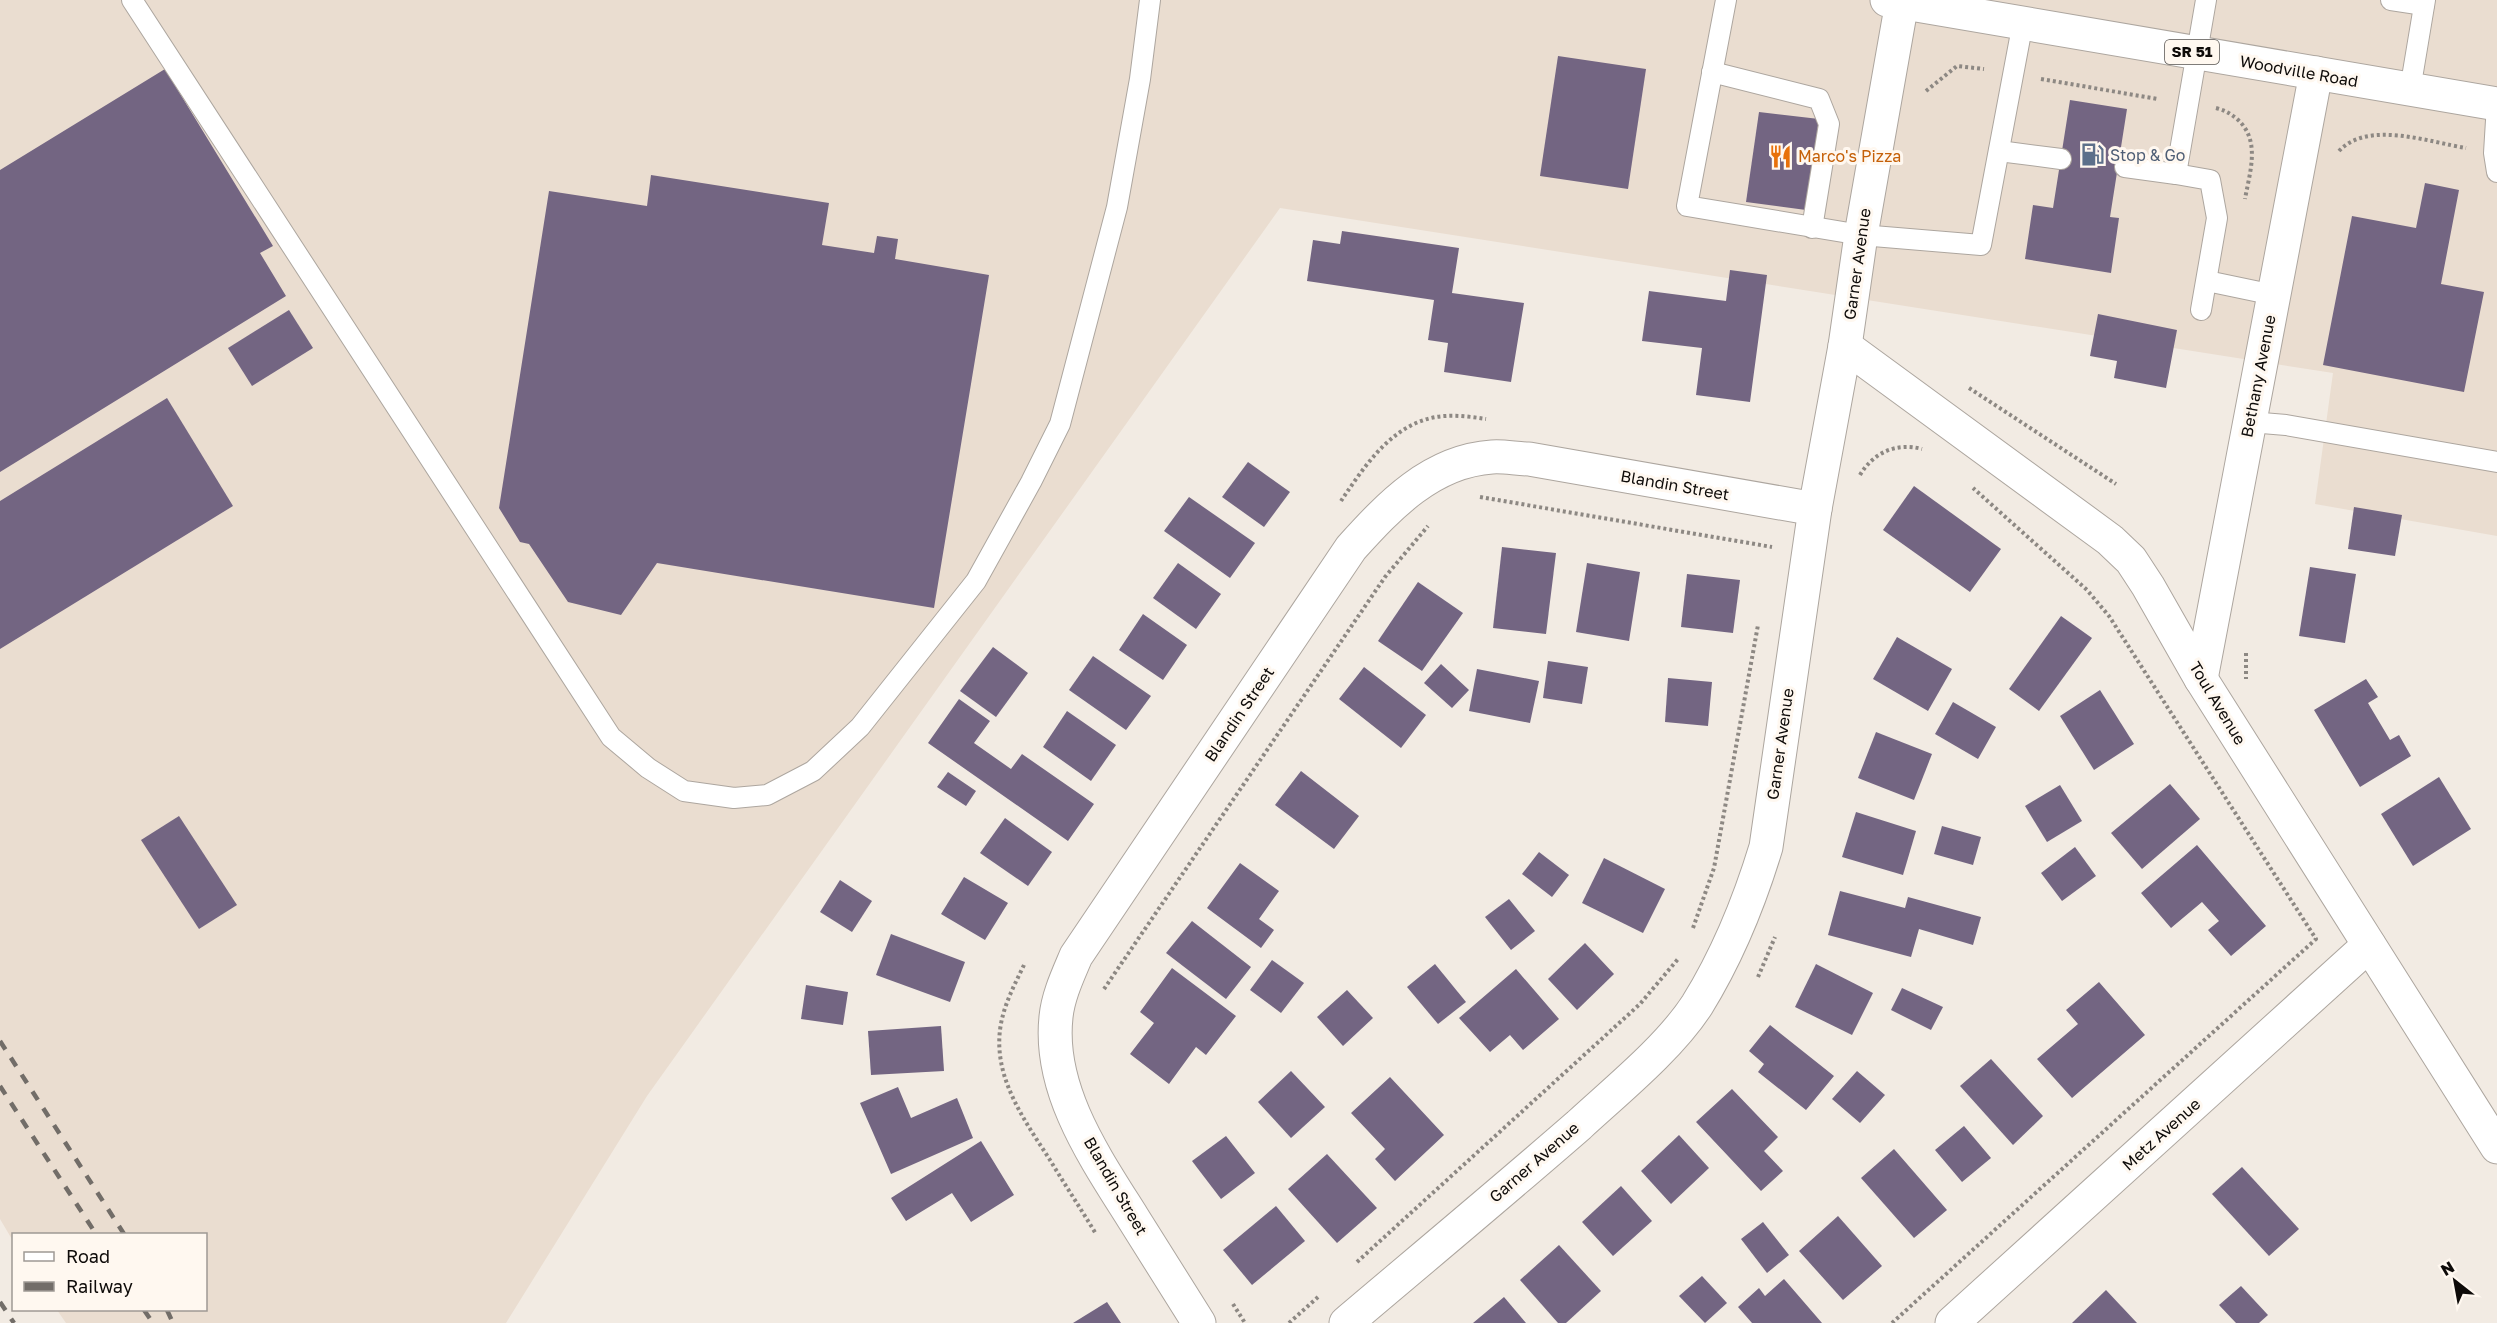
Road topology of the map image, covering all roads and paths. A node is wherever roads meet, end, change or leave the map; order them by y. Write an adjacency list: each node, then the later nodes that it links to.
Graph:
1 (132, 0): 2 (lane)
2 (1150, 0)
3 (1726, 0): 10 (lane)
4 (2206, 0): 9 (lane)
5 (2391, 0): 7 (lane)
6 (1894, 1): 8 (street, Woodville Road / SR 51); 21 (street, Garner Avenue)
7 (2424, 3): 12 (lane)
8 (2023, 22): 9 (street, Woodville Road / SR 51); 14 (lane)
9 (2198, 54): 11 (street, Woodville Road / SR 51); 19 (lane)
10 (1712, 72): 20 (lane); 20 (lane)
11 (2316, 74): 12 (street, Woodville Road / SR 51); 23 (street, Bethany Avenue)
12 (2410, 90): 13 (street, Woodville Road / SR 51)
13 (2497, 104): 17 (lane)
14 (1999, 151): 15 (lane); 21 (lane)
15 (2061, 159)
16 (2334, 159): 17 (path)
17 (2496, 162)
18 (2126, 167): 19 (lane)
19 (2176, 174): 22 (lane)
20 (1812, 228): 21 (lane)
21 (1861, 236): 25 (street, Garner Avenue)
22 (2207, 281): 23 (lane); 24 (lane)
23 (2274, 295): 27 (street, Bethany Avenue)
24 (2202, 310)
25 (1845, 346): 34 (street, Garner Avenue); 39 (street, Toul Avenue)
26 (1966, 386): 31 (path)
27 (2250, 422): 29 (lane); 39 (street, Bethany Avenue)
28 (1928, 453): 32 (path)
29 (2497, 462)
30 (1968, 484): 55 (path)
31 (2116, 484)
32 (1858, 486)
33 (1472, 498): 36 (path)
34 (1815, 510): 51 (street, Blandin Street); 54 (street, Garner Avenue)
35 (1431, 524): 46 (path)
36 (1770, 558)
37 (1760, 615): 42 (path)
38 (2248, 642): 40 (path)
39 (2201, 679): 43 (street, Toul Avenue)
40 (2247, 686)
41 (1776, 933): 45 (path)
42 (1691, 934)
43 (2369, 945): 47 (street, Toul Avenue); 56 (street, Metz Avenue)
44 (1682, 952): 48 (path)
45 (1752, 987)
46 (1102, 992)
47 (2497, 1147)
48 (1349, 1269)
49 (1323, 1292): 53 (path)
50 (1232, 1303): 52 (path)
51 (1199, 1323)
52 (1245, 1323)
53 (1289, 1323)
54 (1346, 1323)
55 (1892, 1323)
56 (1952, 1323)

